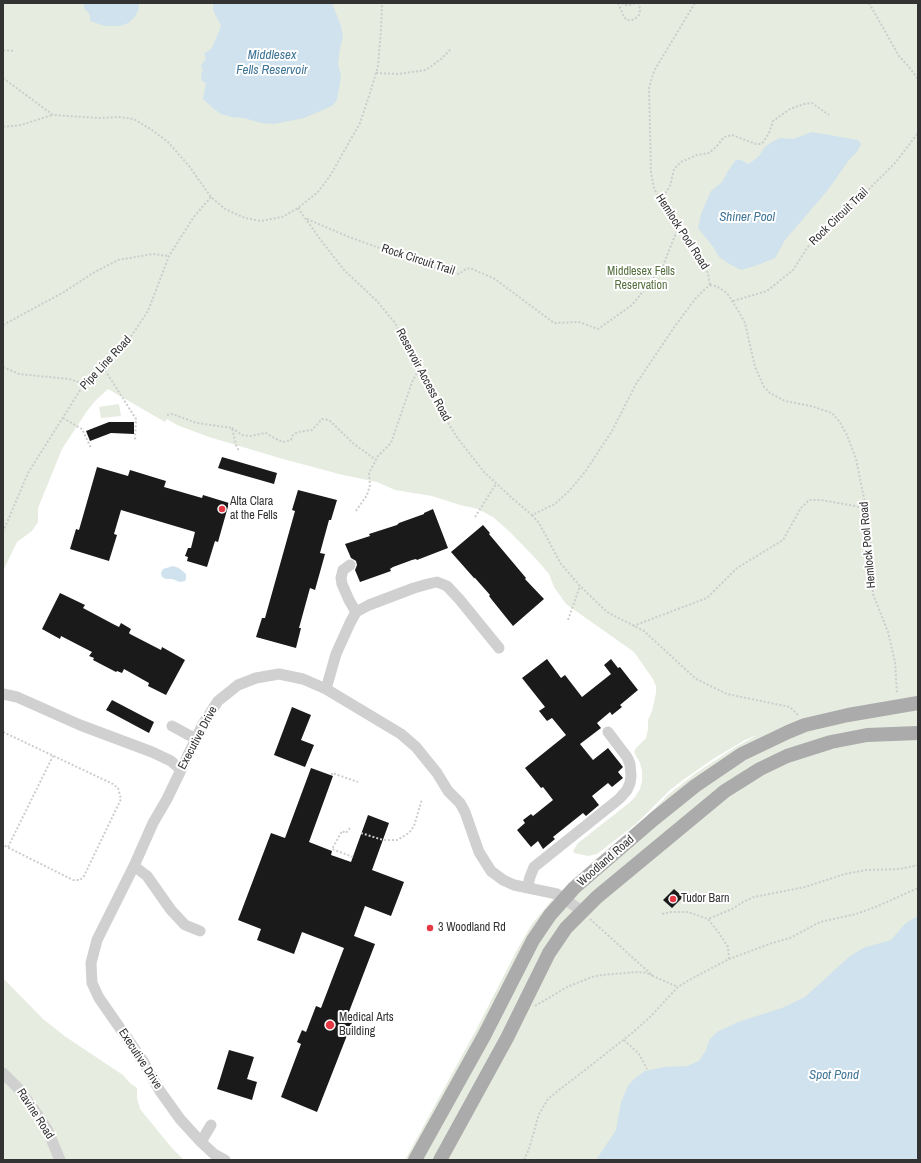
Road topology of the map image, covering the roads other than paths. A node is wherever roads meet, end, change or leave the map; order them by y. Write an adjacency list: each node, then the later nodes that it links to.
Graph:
1 (350, 565): 2 (street)
2 (356, 612): 3 (street); 4 (street)
3 (499, 648)
4 (326, 689): 10 (street, Executive Drive); 13 (street, Executive Drive)
5 (3, 694): 11 (street)
6 (918, 703): 14 (main road, Woodland Road)
7 (172, 726): 10 (street)
8 (608, 732): 13 (street)
9 (918, 733): 15 (main road, Woodland Road)
10 (196, 739): 11 (street, Executive Drive)
11 (181, 770): 12 (street, Executive Drive)
12 (134, 866): 16 (street); 19 (street, Executive Drive)
13 (527, 888): 14 (street, Executive Drive)
14 (564, 898): 15 (street, Executive Drive); 22 (main road, Woodland Road)
15 (582, 911): 23 (main road, Woodland Road)
16 (200, 931)
17 (3, 1073): 20 (street, Ravine Road)
18 (211, 1125): 19 (street)
19 (201, 1142): 21 (street, Executive Drive)
20 (60, 1160)
21 (225, 1160)
22 (415, 1160)
23 (440, 1160)

